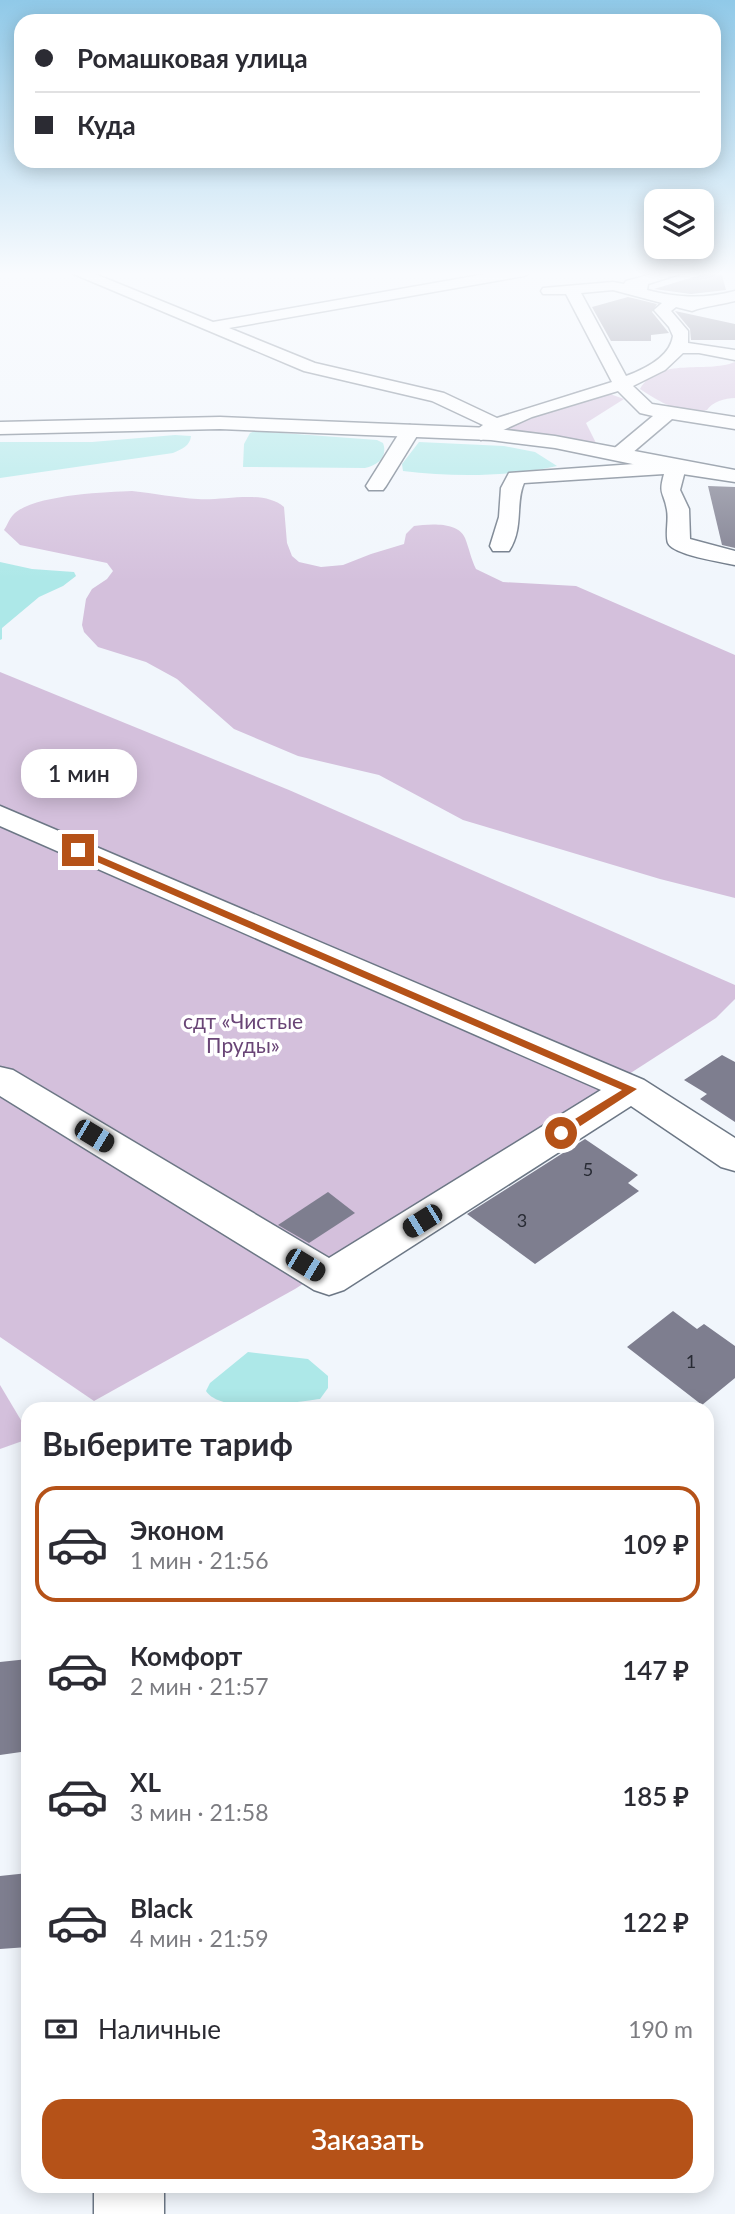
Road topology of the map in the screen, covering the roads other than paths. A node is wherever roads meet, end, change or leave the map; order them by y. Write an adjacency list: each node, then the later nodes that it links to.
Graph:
1 (345, 375): 8 (street)
2 (617, 375): 4 (street)
3 (641, 375): 4 (street)
4 (623, 386): 5 (street); 8 (street)
5 (668, 414): 6 (street); 10 (street)
6 (735, 423)
7 (0, 428): 9 (street)
8 (489, 430): 9 (street); 10 (street)
9 (410, 431): 13 (street)
10 (618, 455): 11 (street)
11 (676, 467): 12 (street); 14 (street); 15 (street)
12 (735, 476)
13 (376, 486)
14 (501, 546)
15 (735, 558)
16 (0, 815): 18 (street)
17 (0, 1079): 18 (street)
18 (631, 1089): 19 (street)
19 (735, 1157)
20 (129, 2193): 21 (street)
21 (129, 2214)

